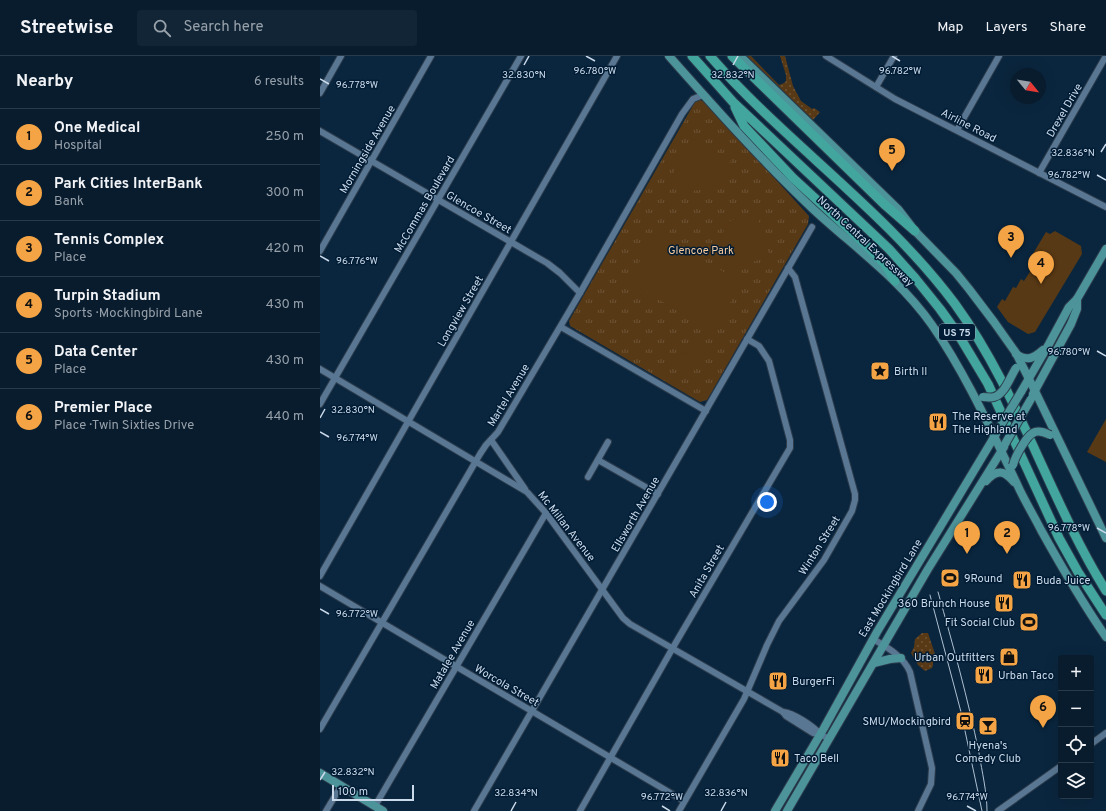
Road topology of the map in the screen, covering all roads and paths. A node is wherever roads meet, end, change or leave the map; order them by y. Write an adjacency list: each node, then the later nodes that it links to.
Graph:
1 (341, 56): 15 (street)
2 (431, 56): 20 (street, Morningside Avenue)
3 (520, 56): 22 (street, McCommas Boulevard)
4 (617, 56): 26 (street, Longview Street)
5 (669, 56): 16 (main road, North Central Expressway)
6 (692, 56): 17 (highway, North Central Expressway / US 75)
7 (710, 56): 65 (highway, North Central Expressway / US 75)
8 (732, 56): 25 (highway)
9 (740, 56): 25 (main road)
10 (826, 56): 14 (street, Airline Road)
11 (894, 56): 14 (street)
12 (999, 56): 18 (street)
13 (1104, 58): 21 (street, Drexel Drive)
14 (876, 87): 18 (street, Airline Road)
15 (320, 93)
16 (703, 95): 30 (main road, North Central Expressway); 31 (street, Martel Avenue)
17 (733, 102): 30 (highway); 68 (highway, North Central Expressway / US 75)
18 (957, 130): 21 (street, Airline Road)
19 (320, 131): 20 (street, Glencoe Street)
20 (372, 161): 22 (street, Glencoe Street); 28 (street, Morningside Avenue)
21 (1039, 173): 23 (street, Airline Road)
22 (438, 200): 26 (street, Glencoe Street); 38 (street, McCommas Boulevard)
23 (1106, 207)
24 (812, 227): 29 (street, Ellsworth Avenue)
25 (915, 231): 36 (main road)
26 (511, 242): 31 (street, Glencoe Street); 44 (street, Longview Street)
27 (1106, 249): 32 (main road)
28 (320, 251)
29 (788, 268): 34 (street, Ellsworth Avenue); 79 (street, Winton Street)
30 (895, 282): 40 (main road, North Central Expressway)
31 (580, 293): 33 (street, Martel Avenue)
32 (1077, 300): 35 (main road, East Mockingbird Lane); 41 (main road, East Mockingbird Lane)
33 (560, 327): 43 (street); 46 (street, Martel Avenue)
34 (747, 339): 43 (street, Ellsworth Avenue); 73 (street, Anita Street)
35 (1049, 344): 36 (main road); 39 (main road, East Mockingbird Lane)
36 (1016, 353): 39 (main road); 40 (main road, bridge)
37 (320, 369): 38 (street, Mc Millan Avenue)
38 (335, 378): 42 (street, McCommas Boulevard); 44 (street, Mc Millan Avenue)
39 (1028, 379): 41 (main road); 45 (main road, East Mockingbird Lane, bridge)
40 (972, 391): 45 (main road, North Central Expressway)
41 (1035, 391): 48 (main road); 49 (main road, East Mockingbird Lane, bridge)
42 (320, 404)
43 (706, 411): 57 (street, Ellsworth Avenue)
44 (409, 421): 51 (street, Mc Millan Avenue); 62 (street, Longview Street)
45 (996, 433): 49 (main road, North Central Expressway); 59 (main road, East Mockingbird Lane)
46 (491, 440): 51 (street, Martel Avenue); 55 (street)
47 (608, 442): 50 (street)
48 (1060, 442): 52 (main road, bridge); 61 (main road)
49 (1003, 447): 52 (main road, North Central Expressway); 56 (main road, East Mockingbird Lane)
50 (598, 460): 53 (street); 57 (street)
51 (476, 461): 55 (street, Mc Millan Avenue); 69 (street, Martel Avenue)
52 (1012, 468): 54 (main road, North Central Expressway)
53 (588, 477)
54 (1017, 485): 56 (main road); 70 (main road, North Central Expressway)
55 (527, 492): 58 (street, Mc Millan Avenue)
56 (976, 492): 60 (main road, East Mockingbird Lane)
57 (658, 494): 64 (street, Ellsworth Avenue)
58 (546, 513): 64 (street, Mc Millan Avenue); 76 (street, Matalee Avenue)
59 (940, 526): 60 (main road); 66 (main road, East Mockingbird Lane)
60 (951, 532): 67 (main road, East Mockingbird Lane)
61 (1106, 538)
62 (320, 576)
63 (320, 586): 69 (street, Worcola Street)
64 (603, 590): 73 (street, Mc Millan Avenue); 80 (street, Ellsworth Avenue)
65 (1106, 591)
66 (898, 596): 67 (main road); 71 (main road, East Mockingbird Lane)
67 (909, 603): 72 (main road, East Mockingbird Lane)
68 (1106, 615)
69 (382, 622): 76 (street, Worcola Street); 81 (street, Martel Avenue)
70 (1106, 637)
71 (873, 640): 72 (street); 77 (main road, East Mockingbird Lane)
72 (884, 646): 74 (street); 75 (main road, East Mockingbird Lane)
73 (672, 649): 79 (street, Mc Millan Avenue); 86 (street, Anita Street)
74 (901, 658): 75 (main road); 94 (street)
75 (874, 663): 78 (main road, East Mockingbird Lane)
76 (456, 667): 80 (street, Worcola Street); 91 (street, Matalee Avenue)
77 (851, 680): 78 (main road); 83 (main road, East Mockingbird Lane)
78 (861, 685): 84 (main road, East Mockingbird Lane)
79 (747, 692): 83 (street, Mc Millan Avenue); 90 (street, Winton Street)
80 (532, 711): 86 (street, Worcola Street); 97 (street, Ellsworth Avenue)
81 (320, 729)
82 (1106, 733): 85 (street)
83 (820, 734): 84 (street, Mc Millan Avenue); 93 (main road, East Mockingbird Lane)
84 (829, 739): 100 (main road, East Mockingbird Lane)
85 (1094, 742)
86 (611, 758): 90 (street, Worcola Street); 98 (street, Anita Street)
87 (1058, 768): 92 (street)
88 (320, 773): 89 (main road)
89 (341, 786): 91 (main road); 95 (street)
90 (684, 801): 99 (street, Winton Street)
91 (375, 806): 96 (main road)
92 (1000, 809)
93 (778, 810)
94 (920, 810)
95 (326, 811)
96 (383, 811)
97 (474, 811)
98 (580, 811)
99 (679, 811)
100 (787, 811)

